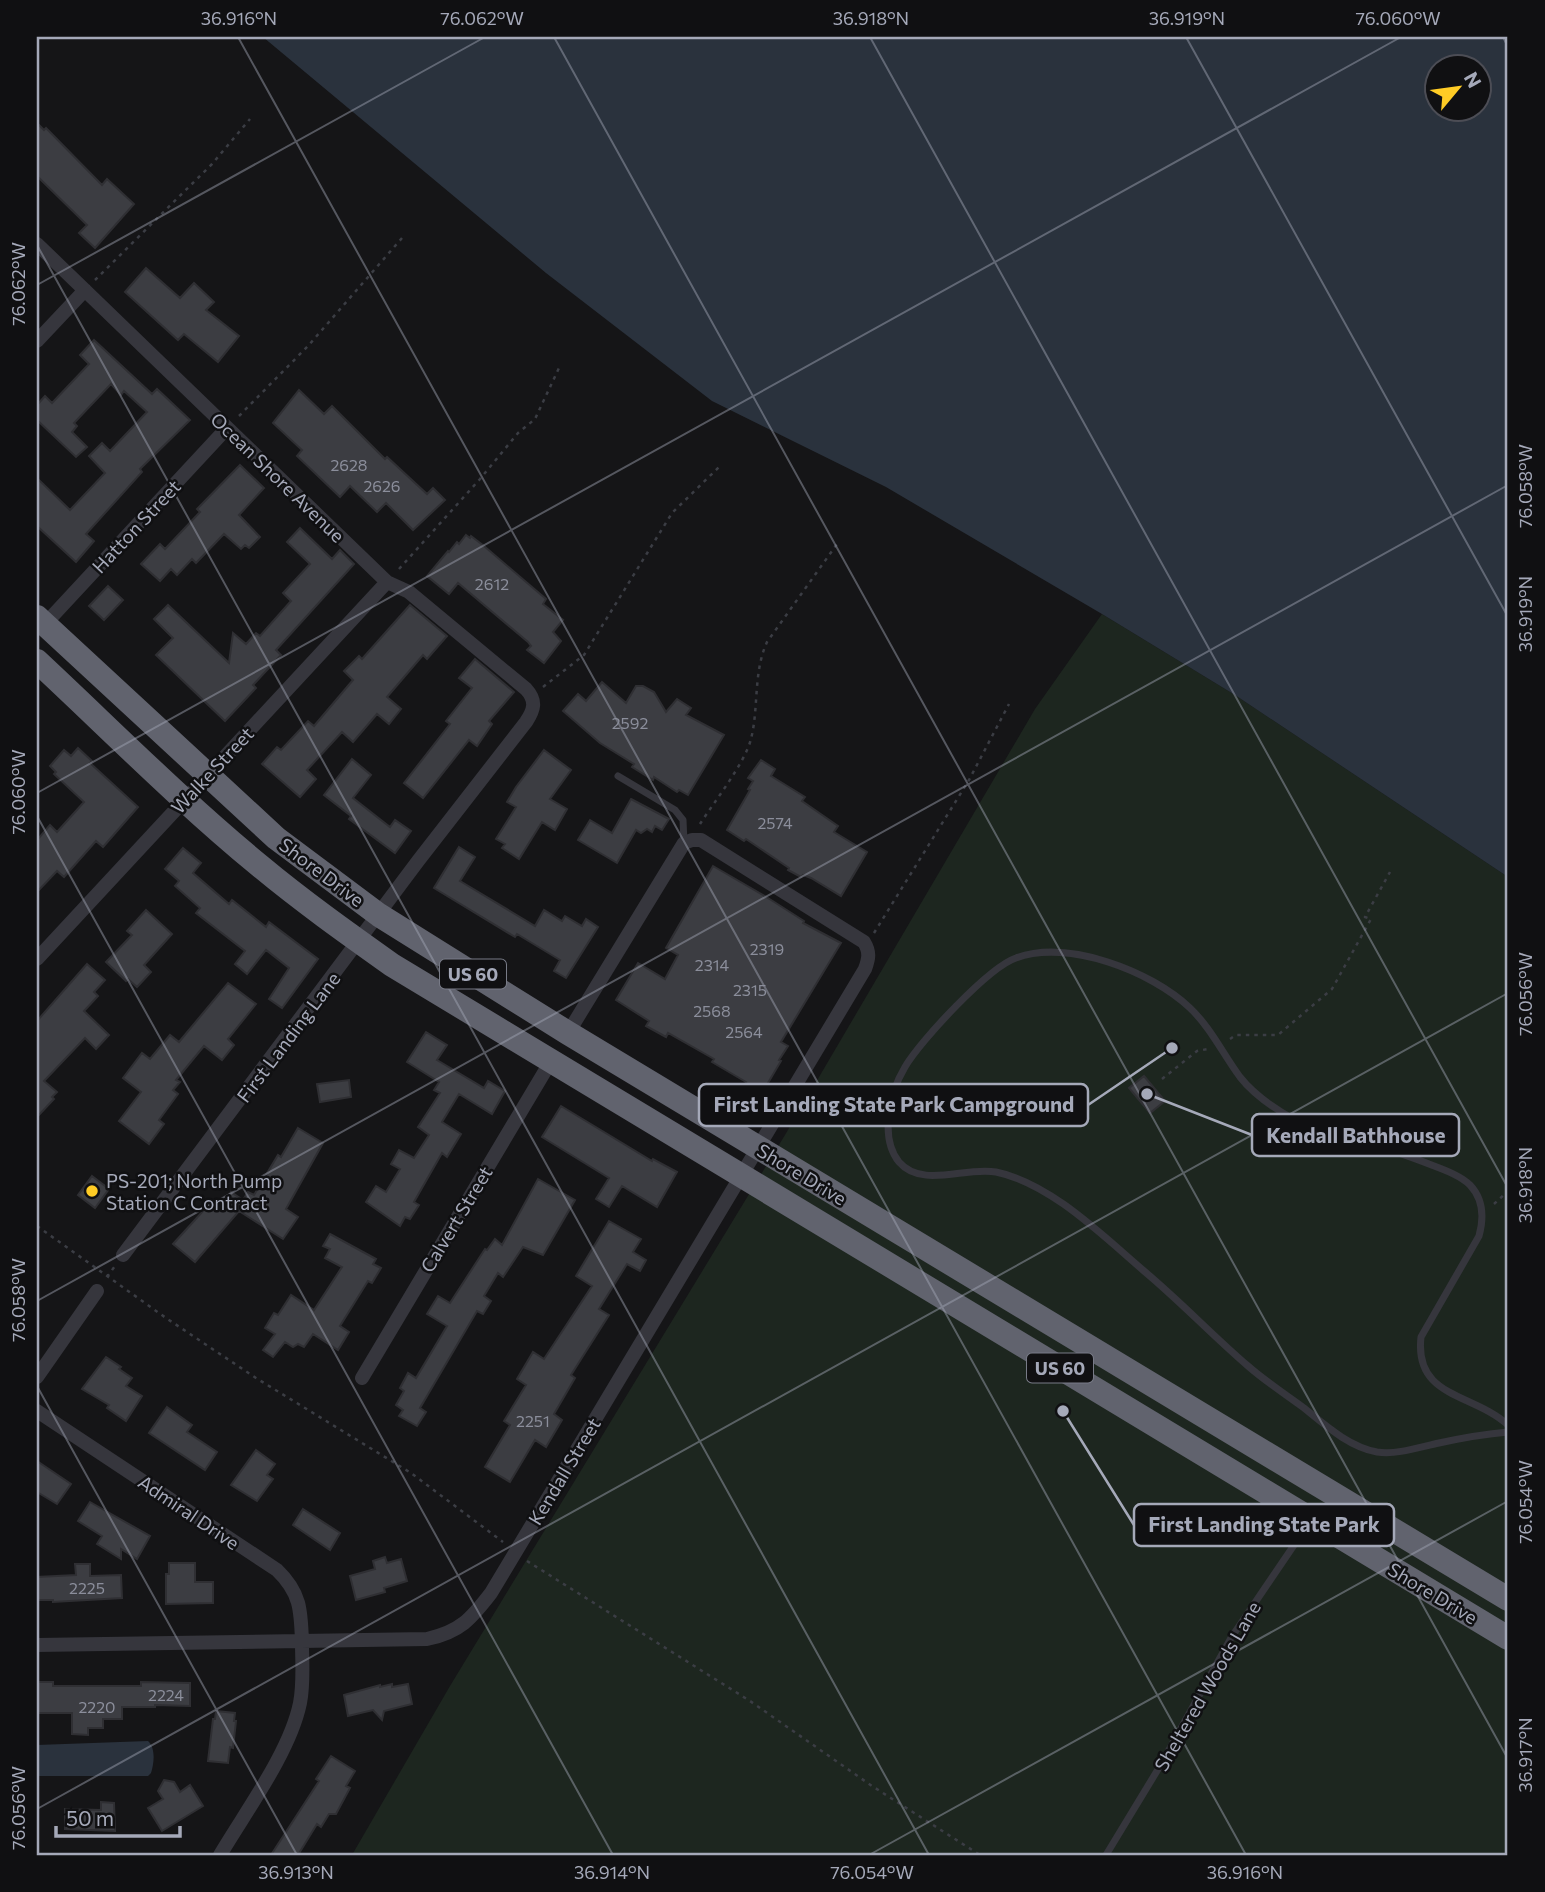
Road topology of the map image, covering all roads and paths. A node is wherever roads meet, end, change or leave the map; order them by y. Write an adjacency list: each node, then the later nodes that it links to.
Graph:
1 (250, 119): 4 (path)
2 (402, 238): 7 (path)
3 (37, 244): 4 (street, Ocean Shore Avenue)
4 (85, 290): 5 (street); 7 (street, Ocean Shore Avenue)
5 (37, 341)
6 (559, 368): 10 (path)
7 (227, 428): 10 (street, Ocean Shore Avenue); 11 (street, Hatton Street)
8 (719, 467): 13 (path)
9 (836, 544): 18 (path)
10 (387, 582): 13 (street, Ocean Shore Avenue); 15 (street, Walke Street)
11 (41, 621): 15 (highway, Shore Drive / US 60)
12 (37, 661): 17 (highway, Shore Drive / US 60)
13 (532, 696): 20 (street, First Landing Lane)
14 (1009, 704): 22 (path)
15 (207, 776): 17 (street, Walke Street); 20 (highway, Shore Drive / US 60)
16 (618, 776): 18 (lane)
17 (185, 800): 21 (highway, Shore Drive / US 60); 23 (street, Walke Street)
18 (684, 843): 22 (street); 24 (street)
19 (1390, 872): 25 (path)
20 (379, 915): 21 (street, First Landing Lane); 24 (highway, Shore Drive / US 60)
21 (359, 941): 27 (highway, Shore Drive / US 60); 33 (street, First Landing Lane)
22 (864, 942): 29 (street, Kendall Street)
23 (37, 959)
24 (568, 1033): 29 (highway, Shore Drive / US 60)
25 (1230, 1039)
26 (1220, 1046): 28 (path); 32 (lane); 39 (lane)
27 (551, 1061): 30 (highway, Shore Drive / US 60); 36 (street, Calvert Street)
28 (1161, 1079)
29 (758, 1147): 30 (street, Kendall Street); 41 (highway, Shore Drive / US 60)
30 (742, 1176): 40 (highway, Shore Drive / US 60); 43 (street, Kendall Street)
31 (1508, 1191): 32 (path)
32 (1482, 1212): 38 (lane)
33 (123, 1255): 34 (path)
34 (97, 1291): 35 (street)
35 (37, 1377)
36 (362, 1378)
37 (37, 1410): 43 (street, Admiral Drive)
38 (1508, 1425)
39 (1508, 1432)
40 (1311, 1519): 42 (highway, Shore Drive / US 60); 46 (lane, Sheltered Woods Lane)
41 (1508, 1599)
42 (1508, 1638)
43 (302, 1641): 44 (street, Kendall Street); 45 (street, Admiral Drive)
44 (37, 1645)
45 (220, 1855)
46 (1106, 1855)

